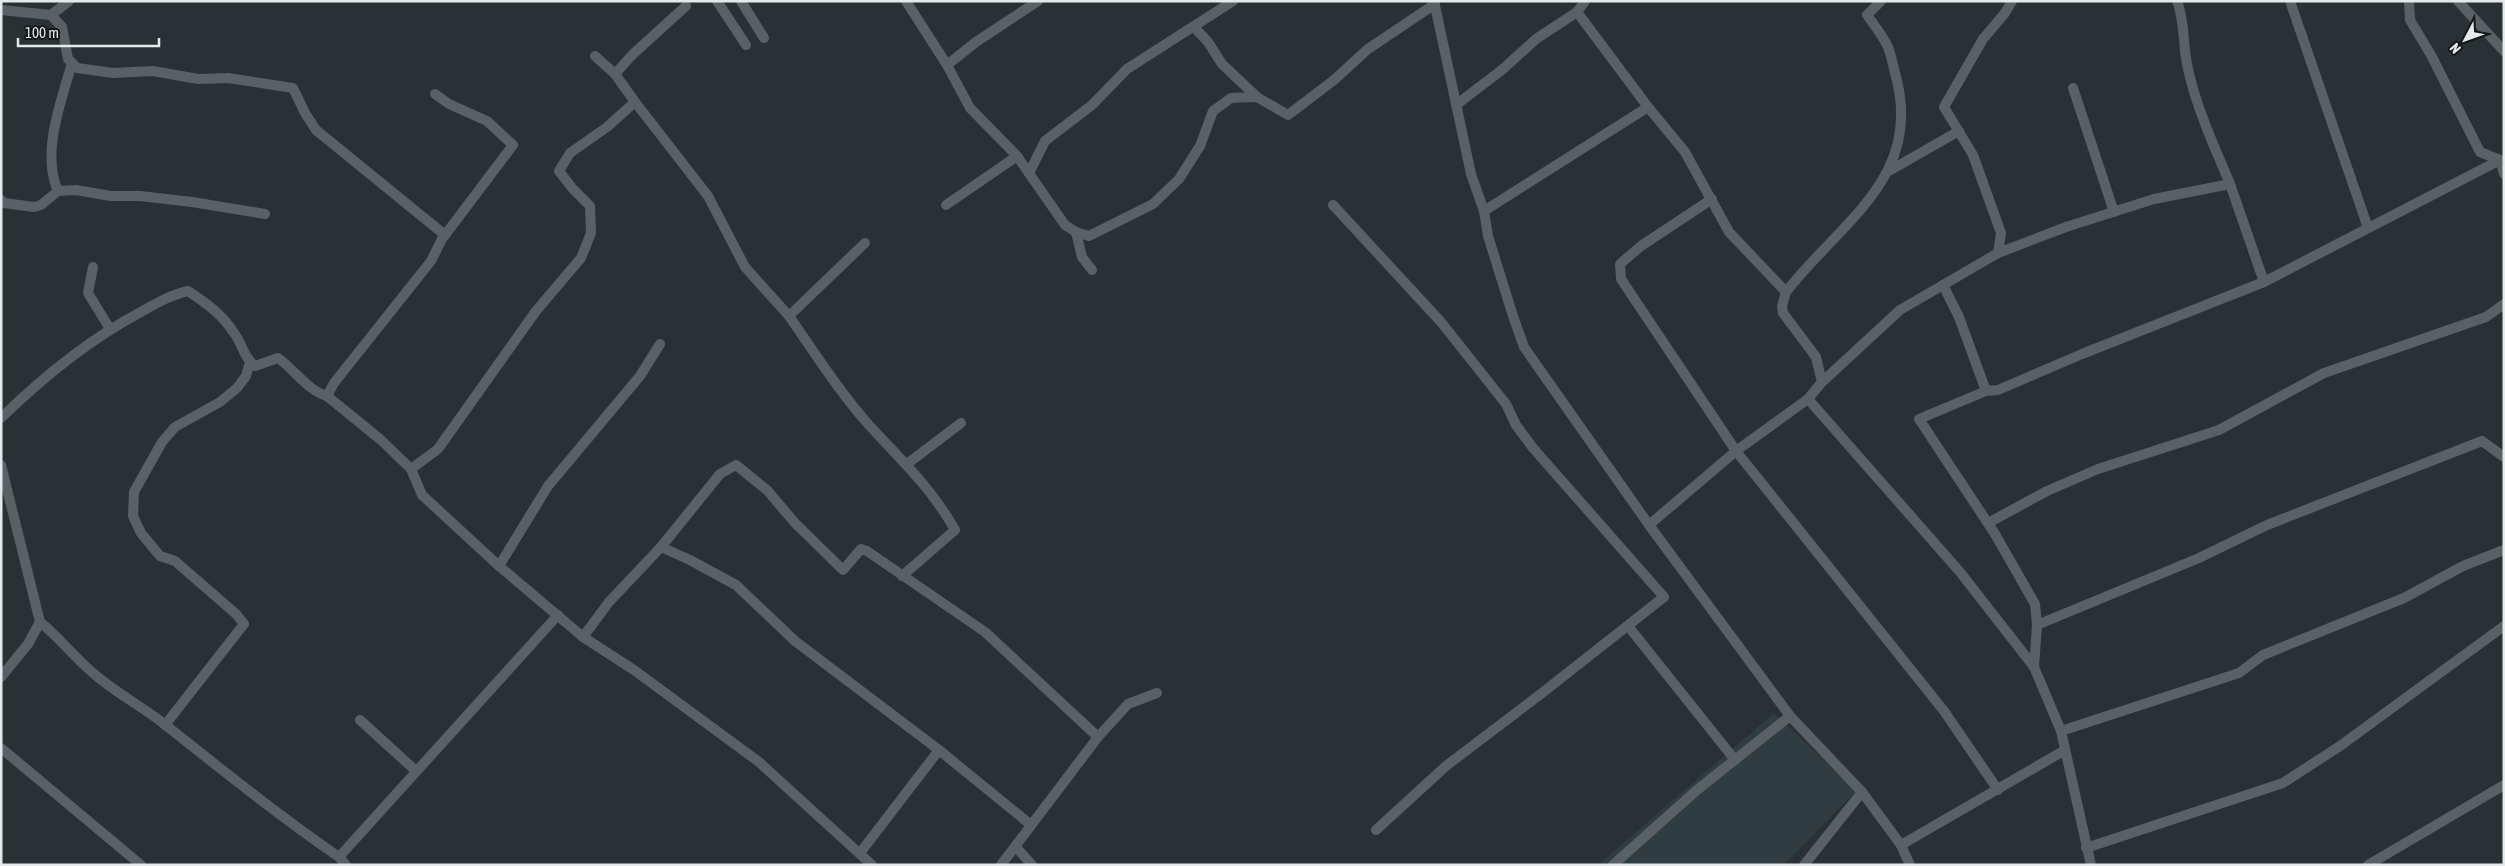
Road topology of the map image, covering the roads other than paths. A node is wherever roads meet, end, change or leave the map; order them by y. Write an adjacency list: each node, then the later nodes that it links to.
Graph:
1 (69, 1): 18 (street)
2 (717, 1): 21 (street)
3 (741, 1): 20 (street)
4 (906, 1): 25 (street)
5 (1038, 1): 25 (street)
6 (1232, 1): 19 (street)
7 (1585, 1): 17 (street)
8 (1880, 1): 36 (street)
9 (2012, 1): 33 (street)
10 (2177, 1): 39 (street)
11 (2290, 1): 48 (street)
12 (2409, 1): 35 (street)
13 (2458, 1): 22 (street)
14 (1434, 3): 29 (street); 31 (street)
15 (686, 6): 26 (street)
16 (1, 10): 18 (street)
17 (1576, 12): 31 (street); 32 (street)
18 (51, 15): 24 (street)
19 (1194, 28): 29 (street); 37 (street)
20 (764, 38)
21 (746, 45)
22 (2504, 51)
23 (595, 56): 26 (street)
24 (72, 63): 40 (street); 51 (street)
25 (947, 65): 34 (street)
26 (615, 74): 30 (street)
27 (2073, 88): 46 (street)
28 (435, 94): 51 (street)
29 (1257, 97): 49 (street)
30 (635, 102): 61 (street); 75 (street)
31 (1456, 105): 45 (street)
32 (1648, 107): 41 (street); 45 (street)
33 (1959, 131): 36 (street); 50 (street)
34 (1017, 156): 37 (street); 44 (street)
35 (2500, 160): 38 (street); 48 (street)
36 (1890, 171): 59 (street)
37 (1029, 173): 49 (street)
38 (2504, 174)
39 (2230, 184): 46 (street); 57 (street)
40 (58, 191): 42 (street); 47 (street)
41 (1712, 199): 59 (street); 71 (street)
42 (1, 200)
43 (1333, 205): 85 (street)
44 (946, 206)
45 (1484, 211): 77 (street)
46 (2114, 212): 53 (street)
47 (265, 214)
48 (2368, 228): 57 (street)
49 (1076, 232): 56 (street)
50 (2001, 233): 53 (street); 54 (street)
51 (445, 234): 67 (street)
52 (865, 243): 61 (street)
53 (2012, 248): 54 (street)
54 (1998, 253): 58 (street)
55 (93, 267): 62 (street)
56 (1092, 270)
57 (2264, 282): 66 (street)
58 (1943, 285): 65 (street); 66 (street)
59 (1786, 292): 65 (street)
60 (2504, 304): 76 (street)
61 (789, 316): 73 (street)
62 (110, 329): 64 (street); 69 (street)
63 (660, 344): 80 (street)
64 (250, 362): 67 (street); 93 (street)
65 (1822, 382): 68 (street)
66 (1986, 391): 76 (street)
67 (327, 396): 75 (street)
68 (1808, 399): 71 (street); 88 (street)
69 (1, 418)
70 (961, 423): 73 (street)
71 (1736, 451): 77 (street); 102 (street)
72 (2504, 457): 84 (street)
73 (907, 464): 81 (street)
74 (1, 465): 83 (street)
75 (411, 468): 80 (street)
76 (1988, 523): 84 (street)
77 (1650, 525): 91 (street)
78 (661, 547): 81 (street); 87 (street); 97 (street)
79 (2504, 550): 94 (street)
80 (499, 566): 82 (street)
81 (902, 576): 95 (street)
82 (558, 614): 87 (street); 100 (street)
83 (40, 622): 89 (street); 93 (street)
84 (2037, 625): 88 (street)
85 (1628, 626): 99 (street); 105 (street)
86 (2504, 626): 108 (street)
87 (583, 637): 109 (street)
88 (2034, 667): 94 (street)
89 (1, 677)
90 (1158, 693): 95 (street)
91 (1790, 716): 99 (street); 103 (street)
92 (360, 720): 100 (street)
93 (165, 725): 110 (street)
94 (2061, 730): 98 (street)
95 (1098, 737): 104 (street)
96 (1, 748): 111 (street)
97 (939, 750): 104 (street); 109 (street)
98 (2064, 750): 102 (street); 108 (street)
99 (1735, 760): 115 (street)
100 (416, 771): 110 (street)
101 (2504, 786): 119 (street)
102 (1998, 790): 106 (street)
103 (1862, 792): 106 (street); 116 (street)
104 (1030, 825): 107 (street)
105 (1376, 830)
106 (1901, 846): 117 (street)
107 (1016, 847): 113 (street); 114 (street)
108 (2086, 848): 118 (street)
109 (860, 853): 112 (street)
110 (342, 861)
111 (134, 863)
112 (872, 865)
113 (1001, 865)
114 (1032, 865)
115 (1613, 865)
116 (1804, 865)
117 (1910, 865)
118 (2090, 865)
119 (2368, 865)

